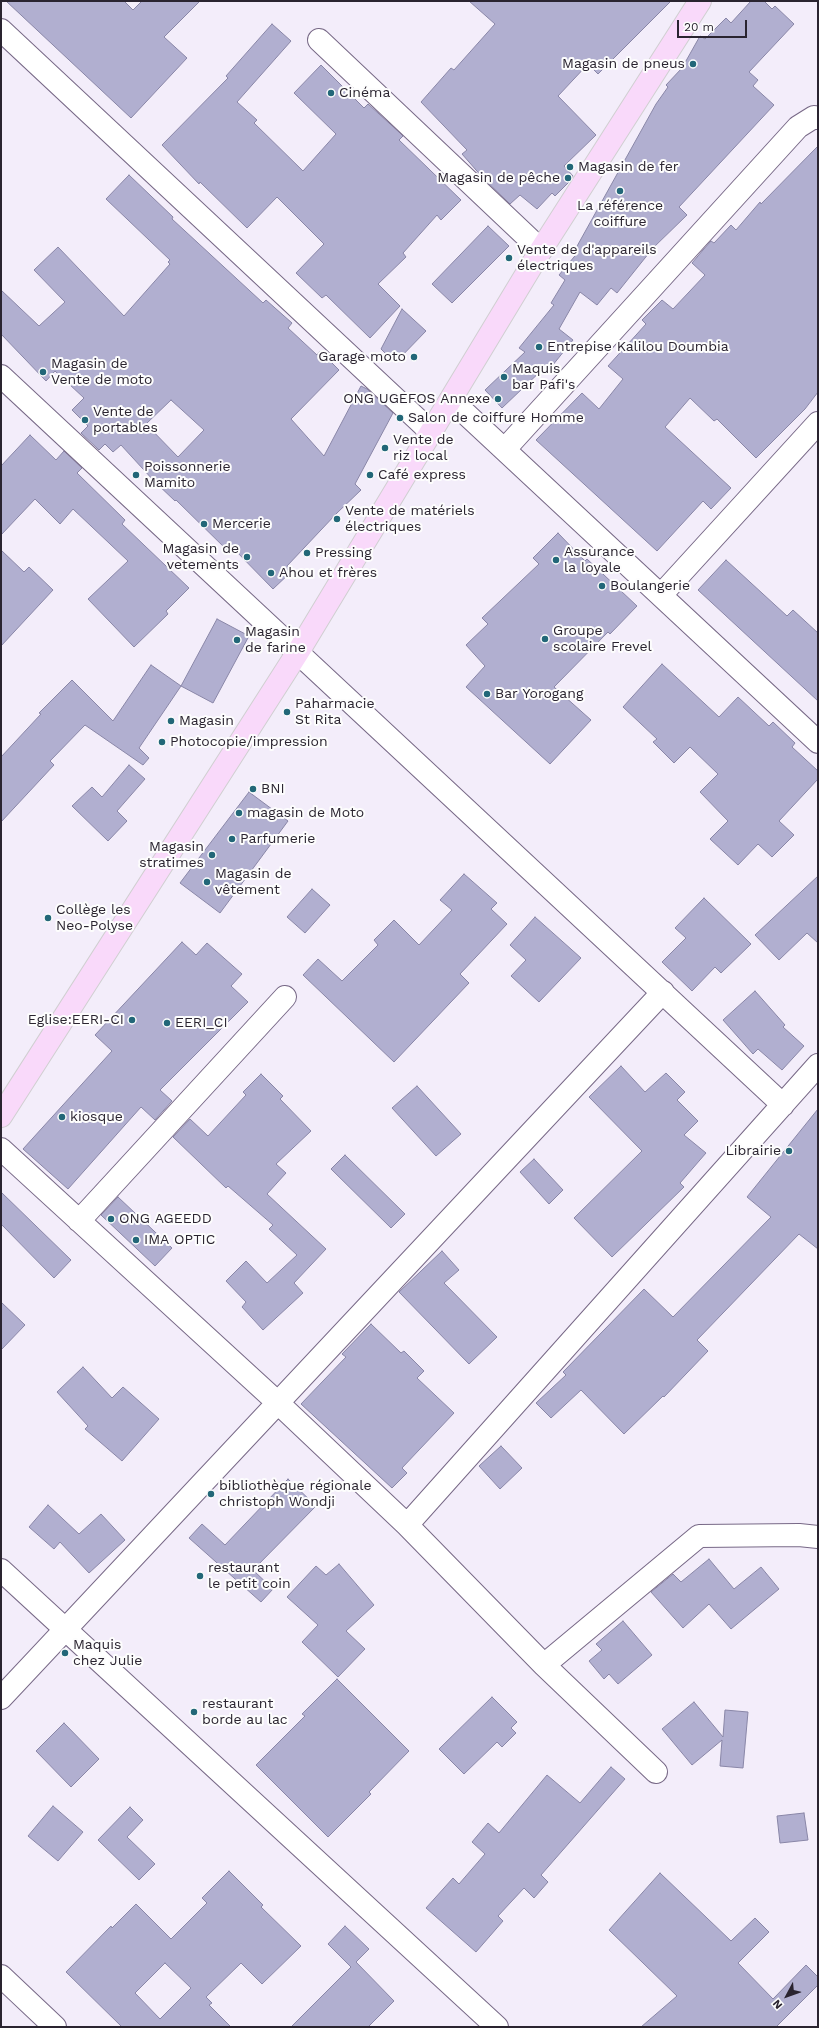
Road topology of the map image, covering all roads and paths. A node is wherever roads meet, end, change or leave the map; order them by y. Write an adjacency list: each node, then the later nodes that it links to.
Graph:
1 (700, 1): 5 (main road)
2 (1, 30): 9 (street)
3 (319, 40): 5 (street)
4 (818, 118): 10 (street)
5 (541, 250): 7 (main road)
6 (1, 376): 12 (street)
7 (451, 400): 9 (main road); 10 (street)
8 (818, 423): 11 (street)
9 (431, 432): 12 (main road)
10 (505, 449): 11 (street)
11 (661, 595): 13 (street)
12 (298, 652): 14 (street); 18 (main road)
13 (818, 742)
14 (663, 992): 17 (street); 21 (street)
15 (285, 997): 20 (street)
16 (818, 1065): 17 (street)
17 (783, 1104): 22 (street)
18 (1, 1116)
19 (1, 1149): 20 (street)
20 (79, 1221): 21 (street)
21 (277, 1402): 22 (street); 25 (street)
22 (407, 1525): 26 (street)
23 (818, 1537): 26 (street)
24 (1, 1570): 25 (street)
25 (64, 1630): 27 (street); 30 (street)
26 (544, 1665): 28 (street)
27 (1, 1698)
28 (656, 1772)
29 (1, 1976): 31 (street)
30 (488, 2024)
31 (55, 2027)

